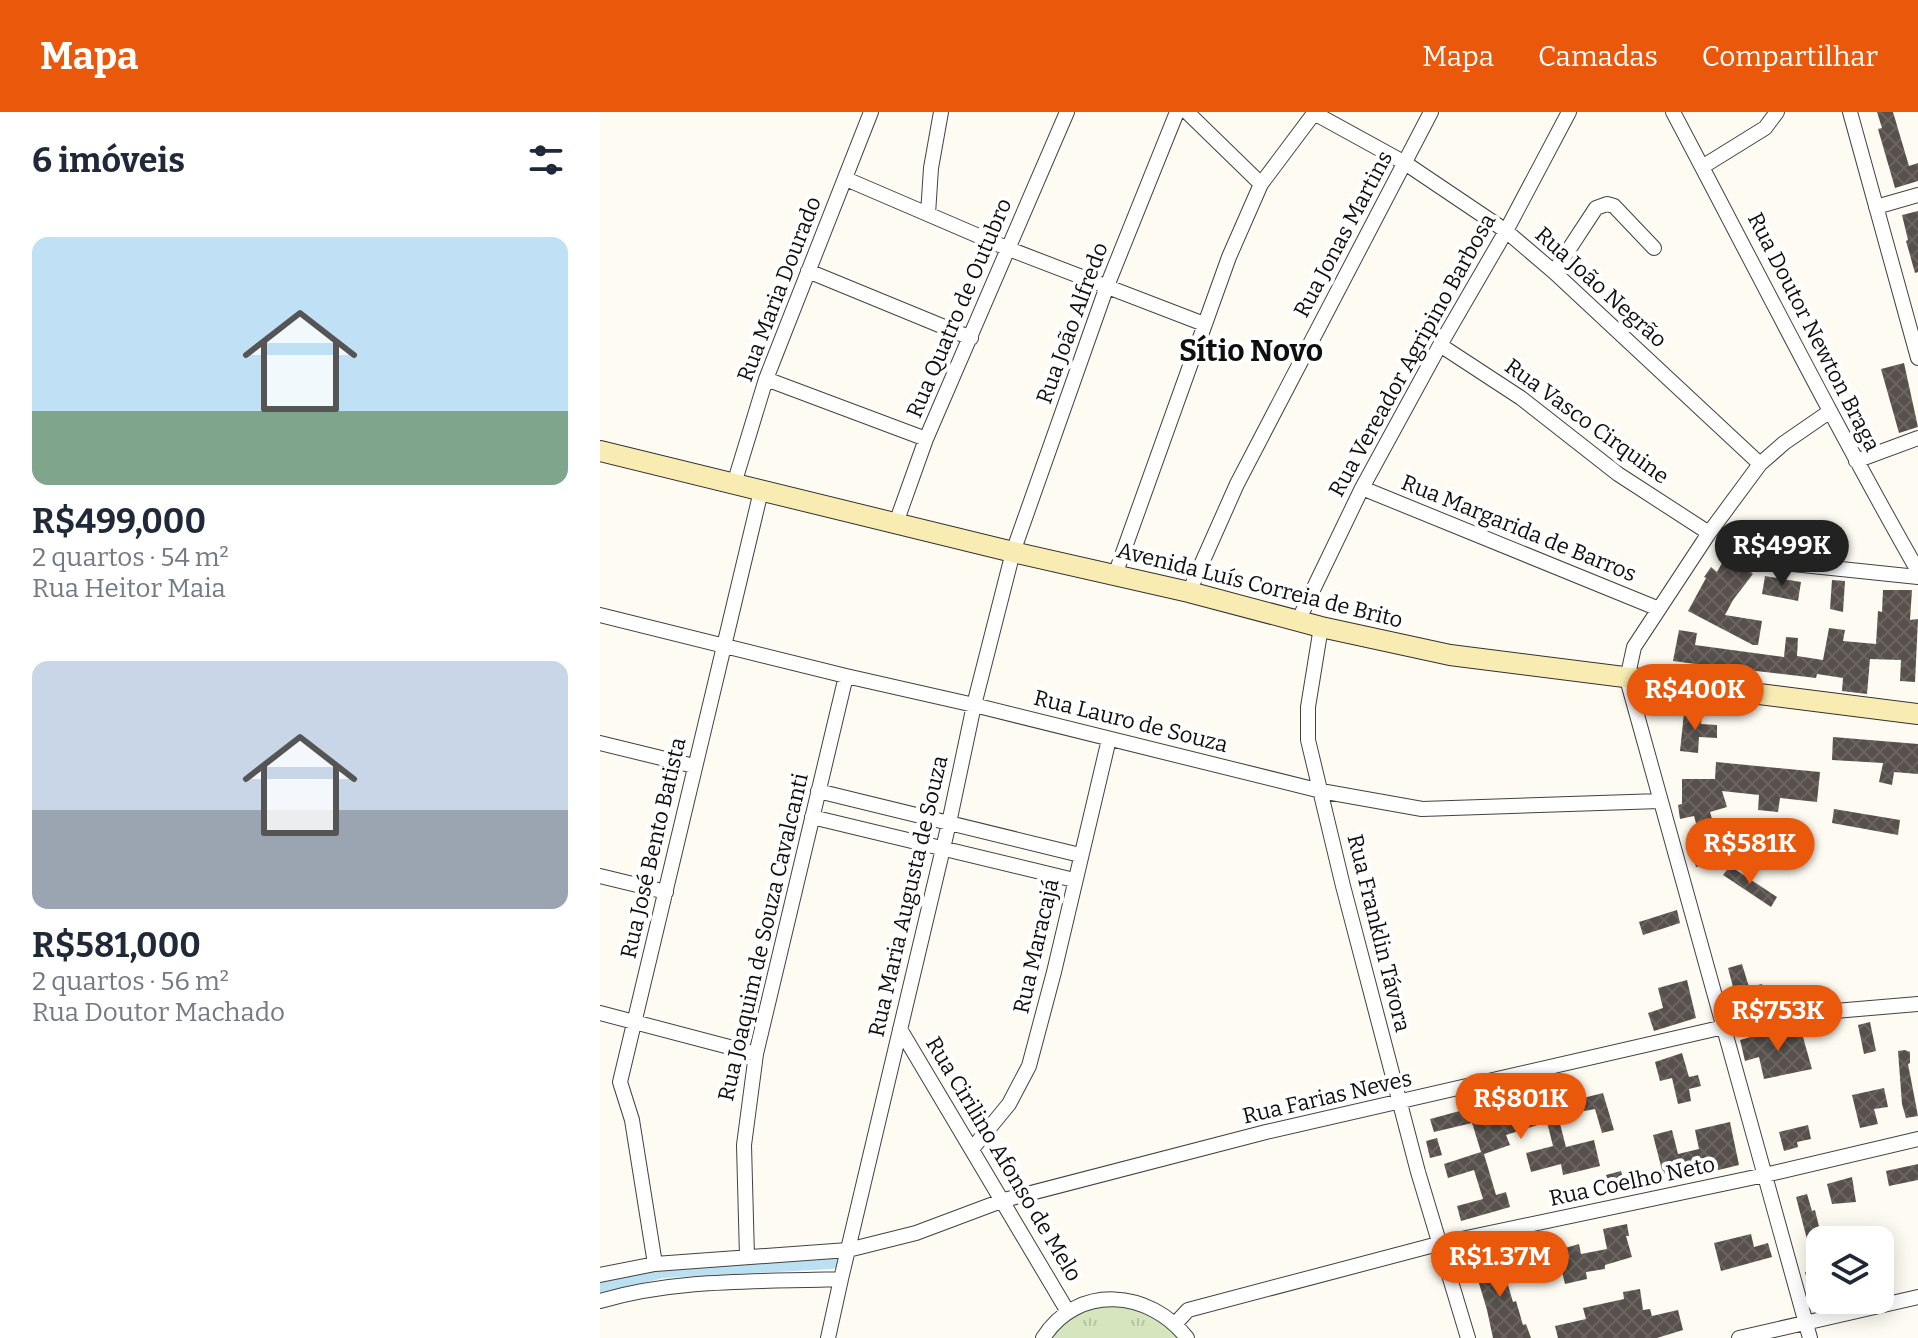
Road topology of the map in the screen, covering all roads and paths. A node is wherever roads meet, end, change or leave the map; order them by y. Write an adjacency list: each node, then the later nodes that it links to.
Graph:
1 (871, 112): 14 (street, Rua Maria Dourado)
2 (941, 112): 18 (street)
3 (1067, 112): 21 (street, Rua Quatro de Outubro)
4 (1177, 112): 24 (street, Rua João Alfredo)
5 (1187, 112): 15 (street)
6 (1314, 112): 12 (street, Rua João Negrão); 15 (street)
7 (1431, 112): 12 (street, Rua Jonas Martins)
8 (1569, 112): 19 (street, Rua Vereador Agripino Barbosa)
9 (1673, 112): 13 (street, Rua Doutor Newton Braga)
10 (1777, 112): 13 (street)
11 (1850, 112): 17 (street)
12 (1405, 163): 19 (street, Rua João Negrão); 46 (street, Rua Jonas Martins)
13 (1702, 167): 31 (street, Rua Doutor Newton Braga)
14 (846, 179): 18 (street); 22 (street, Rua Maria Dourado)
15 (1261, 184): 26 (street)
16 (1918, 195): 17 (street)
17 (1876, 207): 25 (street)
18 (928, 214): 21 (street)
19 (1506, 231): 23 (street, Rua João Negrão); 28 (street, Rua Vereador Agripino Barbosa)
20 (1654, 248): 23 (street)
21 (1009, 249): 24 (street); 27 (street, Rua Quatro de Outubro)
22 (808, 271): 27 (street); 30 (street, Rua Maria Dourado)
23 (1554, 272): 36 (street, Rua João Negrão)
24 (1107, 286): 26 (street); 42 (street, Rua João Alfredo)
25 (1913, 317): 29 (street)
26 (1204, 324): 45 (street)
27 (971, 338): 33 (street, Rua Quatro de Outubro)
28 (1440, 345): 38 (street, Rua Vereador Agripino Barbosa); 41 (street, Rua Vasco Cirquine)
29 (1918, 358)
30 (766, 379): 33 (street); 37 (street, Rua Maria Dourado)
31 (1829, 412): 35 (street, Rua Doutor Newton Braga); 36 (street)
32 (1918, 438): 35 (street)
33 (926, 439): 40 (street, Rua Quatro de Outubro)
34 (600, 451): 37 (main road, Avenida Luís Correia de Brito)
35 (1856, 461): 44 (street, Rua Doutor Newton Braga)
36 (1760, 464): 41 (street)
37 (734, 484): 39 (main road, Avenida Luís Correia de Brito)
38 (1362, 488): 47 (street, Rua Margarida de Barros); 49 (street, Rua Vereador Agripino Barbosa)
39 (761, 491): 40 (main road, Avenida Luís Correia de Brito); 51 (street, Rua José Bento Batista)
40 (896, 523): 42 (main road, Avenida Luís Correia de Brito)
41 (1709, 533): 47 (street)
42 (1013, 552): 45 (main road, Avenida Luís Correia de Brito); 54 (street, Rua Maria Augusta de Souza)
43 (1793, 564): 44 (street)
44 (1918, 574)
45 (1115, 575): 46 (main road, Avenida Luís Correia de Brito)
46 (1189, 592): 49 (main road, Avenida Luís Correia de Brito)
47 (1659, 609): 53 (street)
48 (600, 615): 51 (street, Rua Lauro de Souza)
49 (1298, 621): 50 (main road, Avenida Luís Correia de Brito)
50 (1321, 627): 53 (main road, Avenida Luís Correia de Brito); 60 (street, Rua Franklin Távora)
51 (724, 645): 52 (street, Rua Lauro de Souza); 58 (street, Rua José Bento Batista)
52 (846, 676): 54 (street, Rua Lauro de Souza); 59 (street, Rua Joaquim de Souza Cavalcanti)
53 (1627, 679): 55 (main road, Avenida Luís Correia de Brito); 61 (street)
54 (974, 705): 56 (street, Rua Lauro de Souza); 63 (street, Rua Maria Augusta de Souza)
55 (1918, 714)
56 (1109, 739): 60 (street, Rua Lauro de Souza); 65 (street, Rua Maracajá)
57 (600, 743): 58 (street)
58 (694, 766): 68 (street, Rua José Bento Batista)
59 (818, 791): 62 (street, Rua Joaquim de Souza Cavalcanti); 63 (street)
60 (1321, 791): 61 (street, Rua Lauro de Souza); 75 (street, Rua Franklin Távora)
61 (1660, 801): 72 (street)
62 (812, 817): 64 (street); 74 (street, Rua Joaquim de Souza Cavalcanti)
63 (949, 823): 64 (street, Rua Maria Augusta de Souza); 65 (street)
64 (943, 849): 67 (street); 73 (street, Rua Maria Augusta de Souza)
65 (1080, 855): 67 (street, Rua Maracajá)
66 (600, 876): 68 (street)
67 (1074, 880): 77 (street, Rua Maracajá)
68 (666, 892): 71 (street, Rua José Bento Batista)
69 (1918, 1004): 72 (street, Rua Farias Neves)
70 (600, 1013): 71 (street)
71 (634, 1023): 74 (street); 83 (street, Rua José Bento Batista)
72 (1724, 1027): 75 (street, Rua Farias Neves); 78 (street)
73 (900, 1029): 77 (street, Rua Cirilino Afonso de Melo); 81 (street, Rua Maria Augusta de Souza)
74 (756, 1054): 82 (street, Rua Joaquim de Souza Cavalcanti)
75 (1400, 1103): 79 (street, Rua Farias Neves); 80 (street, Rua Franklin Távora)
76 (1918, 1139): 78 (street, Rua Coelho Neto)
77 (972, 1149): 79 (street, Rua Cirilino Afonso de Melo)
78 (1765, 1175): 80 (street, Rua Coelho Neto); 90 (street)
79 (1004, 1200): 81 (street, Rua Farias Neves); 88 (street, Rua Cirilino Afonso de Melo)
80 (1438, 1244): 89 (street, Rua Coelho Neto); 94 (street, Rua Franklin Távora)
81 (848, 1250): 82 (street, Rua Farias Neves); 85 (street)
82 (747, 1257): 83 (street, Rua Farias Neves)
83 (655, 1264): 84 (street, Rua Farias Neves)
84 (600, 1275)
85 (841, 1279): 87 (street); 91 (street)
86 (1918, 1297): 90 (street)
87 (600, 1301)
88 (1068, 1312): 89 (street, Rua Cirilino Afonso de Melo); 92 (street, Rua Cirilino Afonso de Melo)
89 (1176, 1323): 93 (street, Rua Cirilino Afonso de Melo)
90 (1808, 1331): 95 (street)
91 (828, 1338)
92 (1043, 1338)
93 (1187, 1338)
94 (1468, 1338)
95 (1739, 1338)

